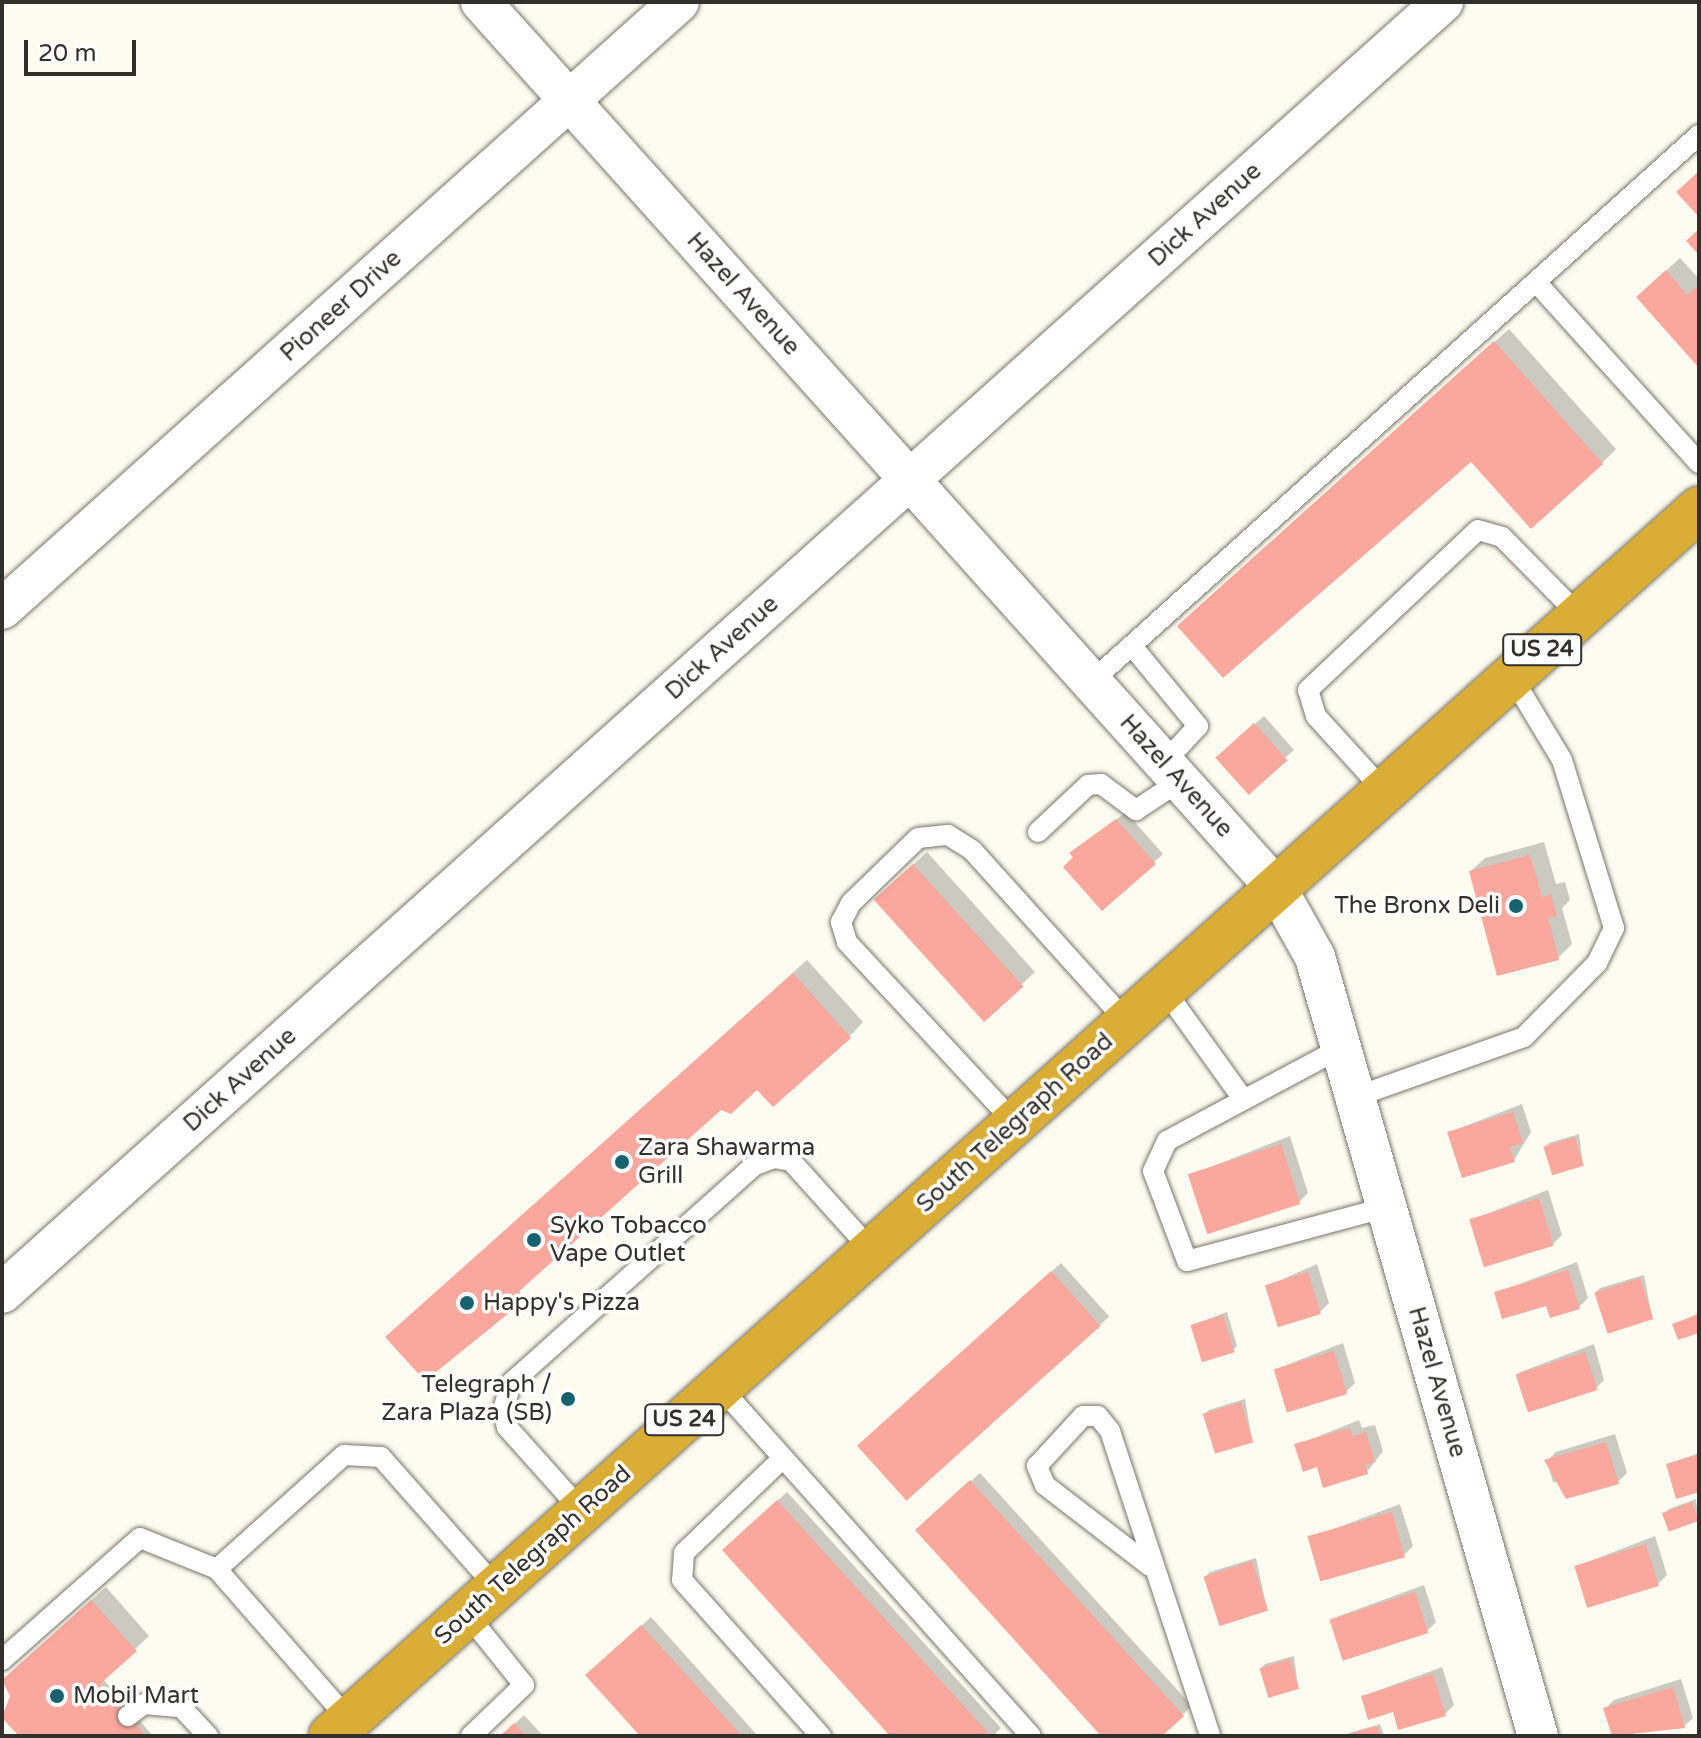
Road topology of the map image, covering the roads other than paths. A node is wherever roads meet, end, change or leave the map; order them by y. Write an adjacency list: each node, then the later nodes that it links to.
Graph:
1 (481, 2): 4 (street, Hazel Avenue)
2 (679, 2): 4 (street, Pioneer Drive)
3 (1443, 2): 8 (street, Dick Avenue)
4 (569, 101): 8 (street, Hazel Avenue); 10 (street, Pioneer Drive)
5 (1699, 135): 6 (lane)
6 (1536, 282): 7 (lane); 12 (lane)
7 (1699, 463)
8 (909, 480): 14 (street, Hazel Avenue); 27 (street, Dick Avenue)
9 (1699, 509): 11 (highway, South Telegraph Road / US 24)
10 (2, 609)
11 (1580, 616): 13 (highway, South Telegraph Road / US 24); 16 (lane)
12 (1132, 646): 14 (lane); 15 (lane)
13 (1512, 677): 16 (highway, South Telegraph Road / US 24); 22 (lane)
14 (1091, 682): 15 (street, Hazel Avenue)
15 (1172, 772): 17 (lane); 18 (street, Hazel Avenue)
16 (1384, 791): 18 (highway, South Telegraph Road / US 24)
17 (1038, 832)
18 (1277, 889): 19 (highway, South Telegraph Road / US 24); 21 (street, Hazel Avenue)
19 (1164, 989): 20 (highway, South Telegraph Road / US 24); 23 (lane)
20 (1127, 1022): 24 (highway, South Telegraph Road / US 24); 24 (lane)
21 (1341, 1048): 22 (street, Hazel Avenue); 23 (lane)
22 (1355, 1097): 25 (street, Hazel Avenue)
23 (1243, 1099): 25 (lane)
24 (1015, 1123): 26 (highway, South Telegraph Road / US 24)
25 (1387, 1207): 42 (street, Hazel Avenue)
26 (872, 1251): 28 (highway, South Telegraph Road / US 24); 30 (lane)
27 (2, 1293)
28 (720, 1387): 29 (lane); 30 (highway, South Telegraph Road / US 24)
29 (783, 1458): 39 (lane); 40 (lane)
30 (582, 1511): 33 (highway, South Telegraph Road / US 24)
31 (1150, 1566): 31 (lane); 41 (lane)
32 (217, 1569): 33 (lane); 34 (lane); 36 (lane)
33 (482, 1601): 36 (highway, South Telegraph Road / US 24); 38 (lane)
34 (2, 1660)
35 (128, 1716): 37 (lane)
36 (340, 1728)
37 (208, 1736)
38 (471, 1736)
39 (821, 1736)
40 (1031, 1736)
41 (1210, 1736)
42 (1538, 1736)

